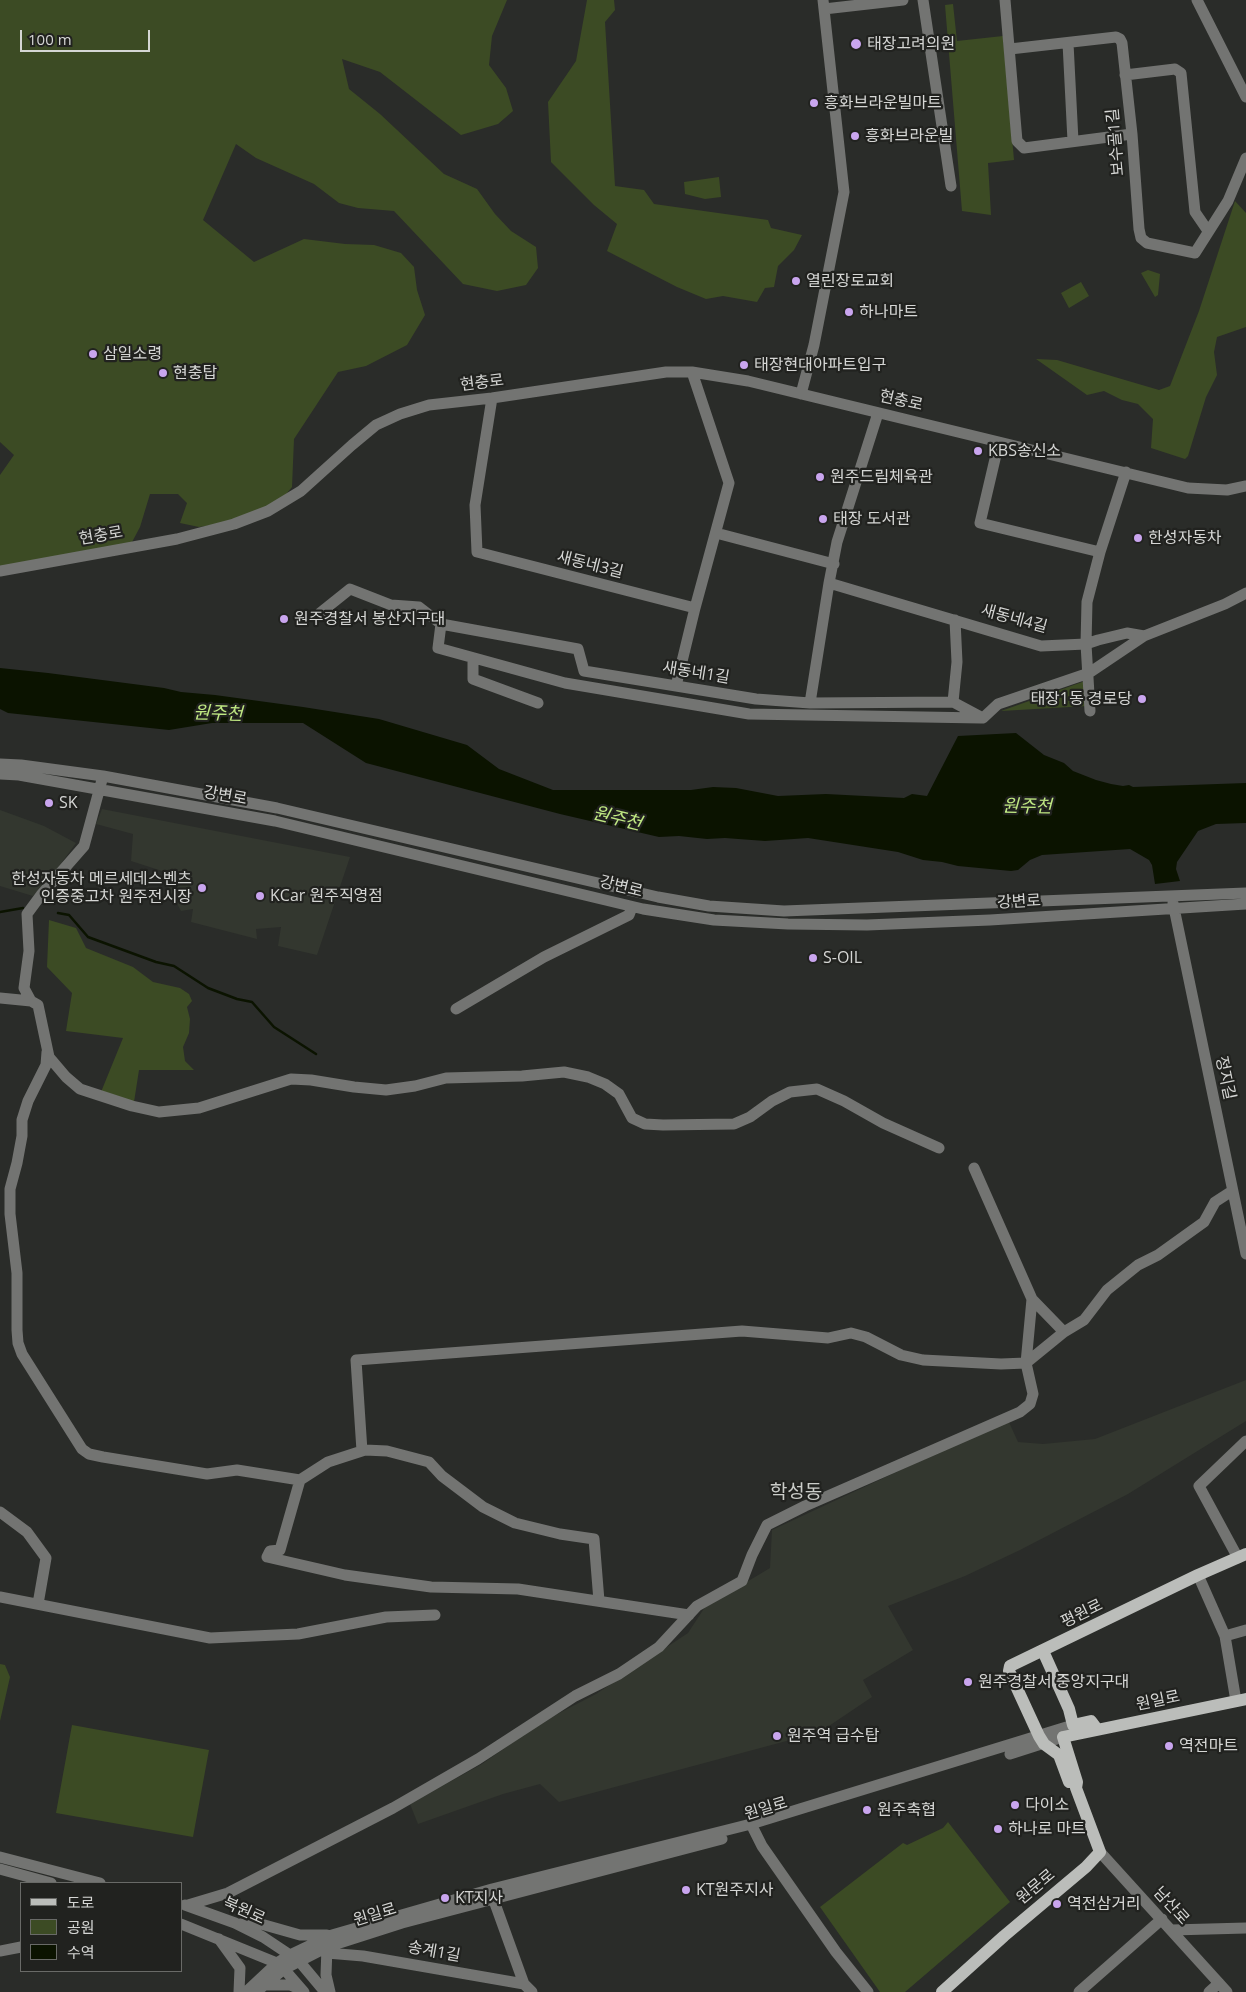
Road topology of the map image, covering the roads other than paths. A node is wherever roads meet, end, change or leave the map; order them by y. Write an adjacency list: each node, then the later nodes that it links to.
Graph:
1 (903, 0): 5 (street)
2 (922, 0): 13 (street)
3 (1005, 0): 7 (street)
4 (1197, 0): 9 (street)
5 (824, 4): 16 (street)
6 (1068, 43): 7 (street, 보수골1길); 8 (street, 보수골1길); 11 (street)
7 (1010, 49): 11 (street)
8 (1126, 75): 10 (street, 보수골1길); 14 (street)
9 (1246, 97)
10 (1132, 134): 11 (street); 14 (street, 보수골1길)
11 (1073, 141)
12 (1246, 158): 14 (street, 보수골1길)
13 (950, 186)
14 (1208, 231)
15 (692, 372): 16 (street, 현충로); 17 (street, 현충로); 22 (street)
16 (801, 394): 18 (street, 현충로)
17 (492, 398): 25 (street, 현충로); 28 (street, 새동네3길)
18 (878, 412): 19 (street, 현충로); 24 (street)
19 (1000, 442): 20 (street, 현충로); 23 (street)
20 (1126, 472): 21 (street, 현충로); 23 (street)
21 (1246, 486)
22 (716, 533): 24 (street); 28 (street)
23 (1100, 552): 33 (street)
24 (834, 564): 26 (street)
25 (0, 571)
26 (829, 583): 30 (street, 새동네4길); 39 (street)
27 (1246, 593): 32 (street, 새동네4길)
28 (695, 608): 36 (street)
29 (320, 612): 31 (street, 새동네1길)
30 (955, 620): 33 (street, 새동네4길); 37 (street)
31 (441, 624): 34 (street); 36 (street, 새동네1길)
32 (1144, 636): 33 (street, 새동네4길); 35 (street)
33 (1086, 644): 35 (street)
34 (473, 658): 38 (street); 41 (street)
35 (1089, 673): 40 (street); 41 (street)
36 (676, 686): 39 (street, 새동네1길)
37 (953, 702): 39 (street, 새동네1길); 41 (street, 새동네1길)
38 (538, 703)
39 (810, 703)
40 (1090, 711)
41 (983, 718)
42 (0, 764): 44 (street, 강변로)
43 (0, 774): 45 (street, 강변로)
44 (102, 776): 45 (street); 47 (street, 강변로)
45 (99, 791): 49 (street, 강변로); 52 (street)
46 (1246, 893): 47 (street, 강변로)
47 (1171, 896): 50 (street, 정지길)
48 (1246, 904): 50 (street, 강변로)
49 (632, 907): 50 (street, 강변로); 53 (street)
50 (1174, 909): 57 (street, 정지길)
51 (0, 998): 52 (street)
52 (31, 1001): 54 (street)
53 (456, 1009)
54 (48, 1048): 55 (street); 64 (street)
55 (939, 1148)
56 (974, 1168): 59 (street)
57 (1232, 1191): 58 (street, 정지길); 60 (street)
58 (1246, 1254)
59 (1032, 1299): 60 (street); 61 (street)
60 (1064, 1332): 61 (street)
61 (1026, 1363): 63 (street); 72 (street)
62 (1246, 1441): 66 (street)
63 (362, 1451): 64 (street); 69 (street)
64 (300, 1480): 69 (street)
65 (0, 1512): 70 (street)
66 (1242, 1556): 67 (main road, 평원로)
67 (1198, 1575): 74 (street); 75 (main road, 평원로)
68 (0, 1597): 70 (street)
69 (599, 1601): 72 (street)
70 (38, 1604): 71 (street)
71 (435, 1615)
72 (689, 1615): 89 (street)
73 (1246, 1630): 74 (street)
74 (1225, 1636): 76 (street)
75 (1043, 1651): 77 (main road); 80 (main road, 평원로)
76 (1241, 1700): 78 (main road, 원일로)
77 (1073, 1725): 78 (main road); 79 (street); 80 (street)
78 (1098, 1729): 79 (main road, 원일로)
79 (1063, 1737): 80 (street, 원일로); 81 (main road)
80 (1042, 1740): 81 (main road); 82 (street, 원일로); 82 (street, 원일로)
81 (1076, 1788): 83 (main road)
82 (752, 1827): 88 (street, 원일로); 95 (street, 원일로); 110 (street)
83 (1100, 1852): 90 (street, 남산로); 111 (main road, 원문로)
84 (0, 1857): 87 (street)
85 (0, 1868): 86 (street)
86 (47, 1882)
87 (96, 1882)
88 (494, 1898): 98 (street, 원일로); 103 (street)
89 (184, 1904): 91 (street, 북원로)
90 (1162, 1919): 94 (street, 남산로); 112 (street)
91 (235, 1923): 95 (street); 100 (street, 북원로)
92 (182, 1924): 96 (street)
93 (1246, 1928): 94 (street)
94 (1172, 1930): 102 (street, 남산로)
95 (332, 1935): 100 (street, 원일로)
96 (218, 1938): 101 (street); 106 (street)
97 (20, 1947): 99 (street)
98 (327, 1950): 100 (street, 원일로); 103 (street, 송계1길); 109 (street)
99 (0, 1951)
100 (294, 1958): 101 (street); 108 (street, 북원로)
101 (281, 1966): 104 (street); 105 (street); 107 (street)
102 (1219, 1983): 113 (street); 114 (street, 남산로)
103 (528, 1988)
104 (261, 1989): 105 (street)
105 (302, 1990)
106 (239, 1992)
107 (246, 1992)
108 (325, 1992)
109 (330, 1992)
110 (868, 1992)
111 (942, 1992)
112 (1079, 1992)
113 (1209, 1992)
114 (1227, 1992)

